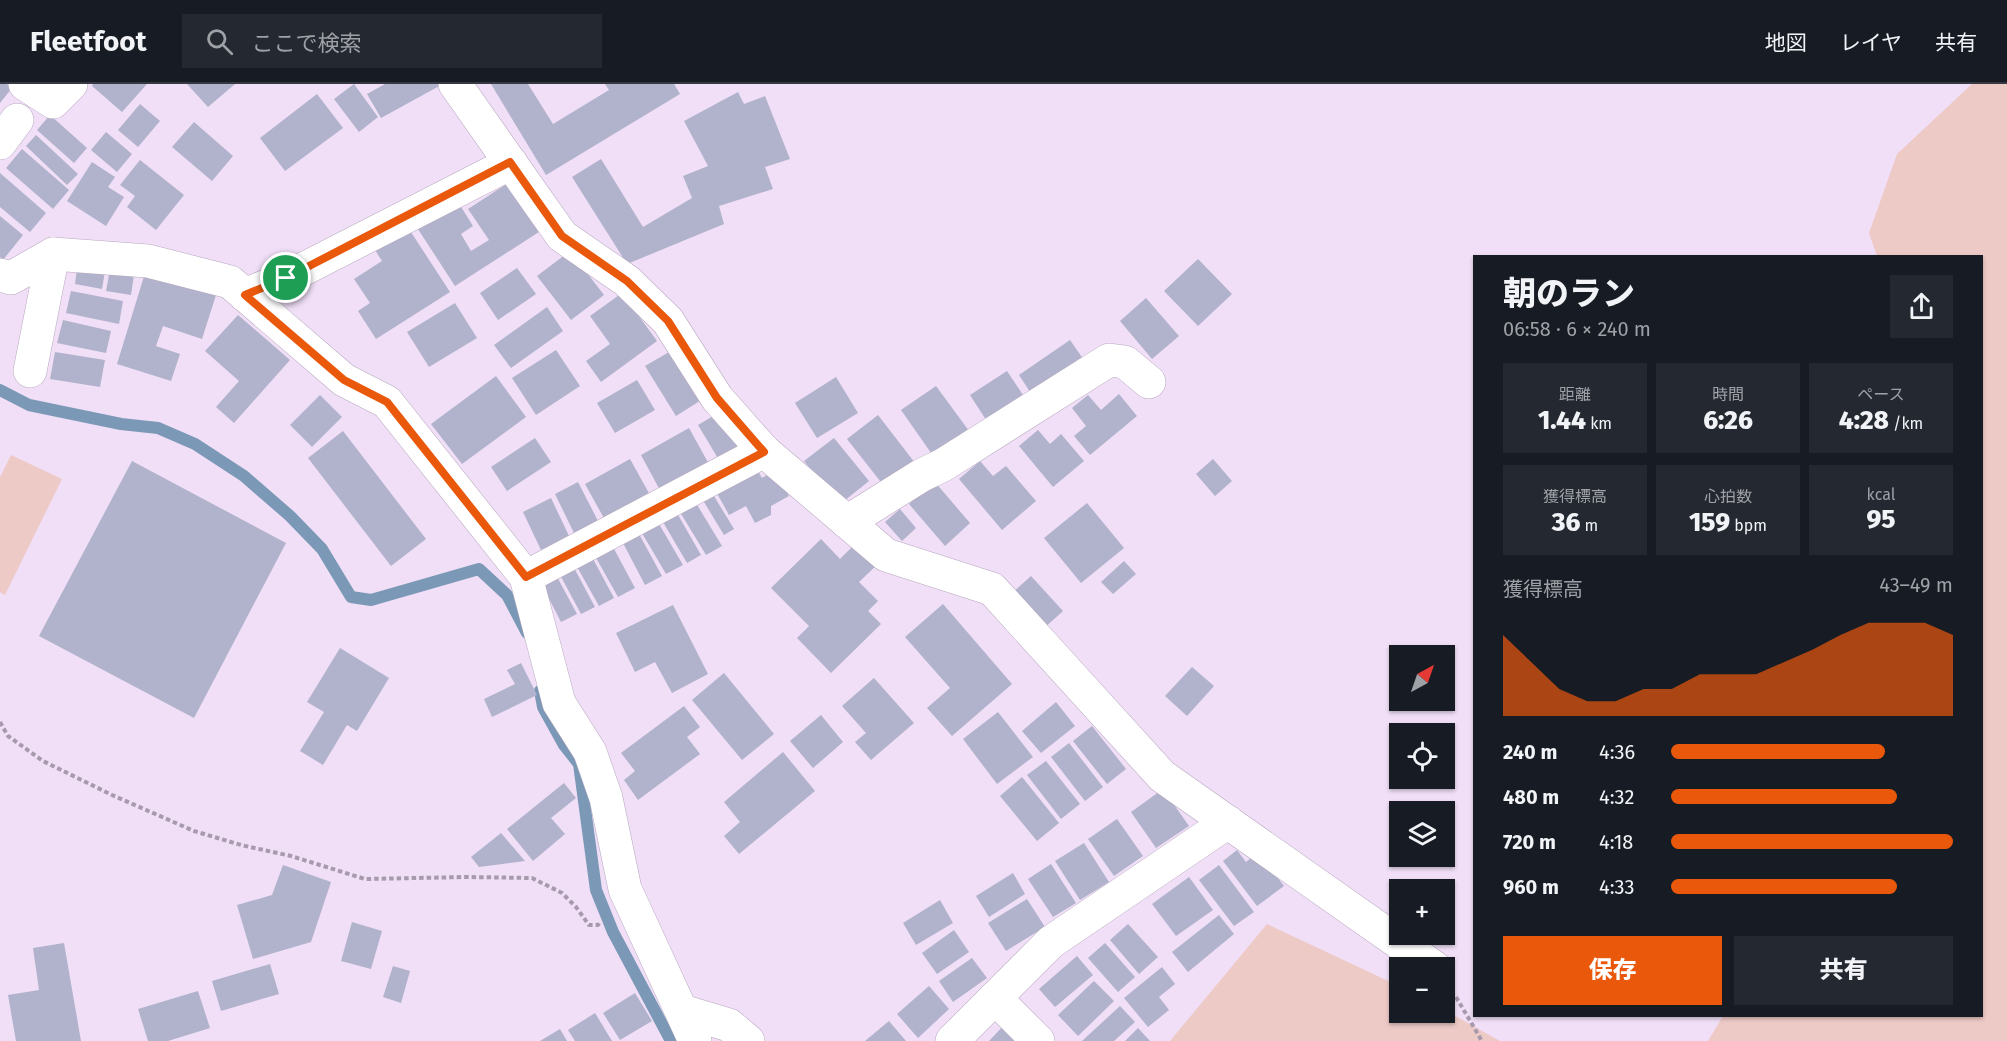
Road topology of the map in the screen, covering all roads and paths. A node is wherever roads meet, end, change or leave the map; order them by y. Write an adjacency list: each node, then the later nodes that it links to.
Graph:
1 (25, 84): 2 (street)
2 (71, 84)
3 (459, 86): 4 (street)
4 (510, 162): 7 (street); 10 (street)
5 (53, 254): 6 (street); 7 (street); 8 (street)
6 (0, 275)
7 (245, 295): 12 (street)
8 (30, 371)
9 (1149, 382): 11 (street)
10 (764, 452): 11 (street); 12 (street)
11 (847, 522): 14 (street)
12 (526, 577): 15 (street)
13 (0, 722): 15 (path)
14 (1228, 822): 16 (street); 18 (street)
15 (625, 889): 19 (street)
16 (1419, 957)
17 (1455, 996): 23 (path)
18 (995, 998): 21 (street); 22 (street)
19 (683, 1030): 20 (street)
20 (748, 1041)
21 (952, 1041)
22 (1038, 1041)
23 (1482, 1041)

